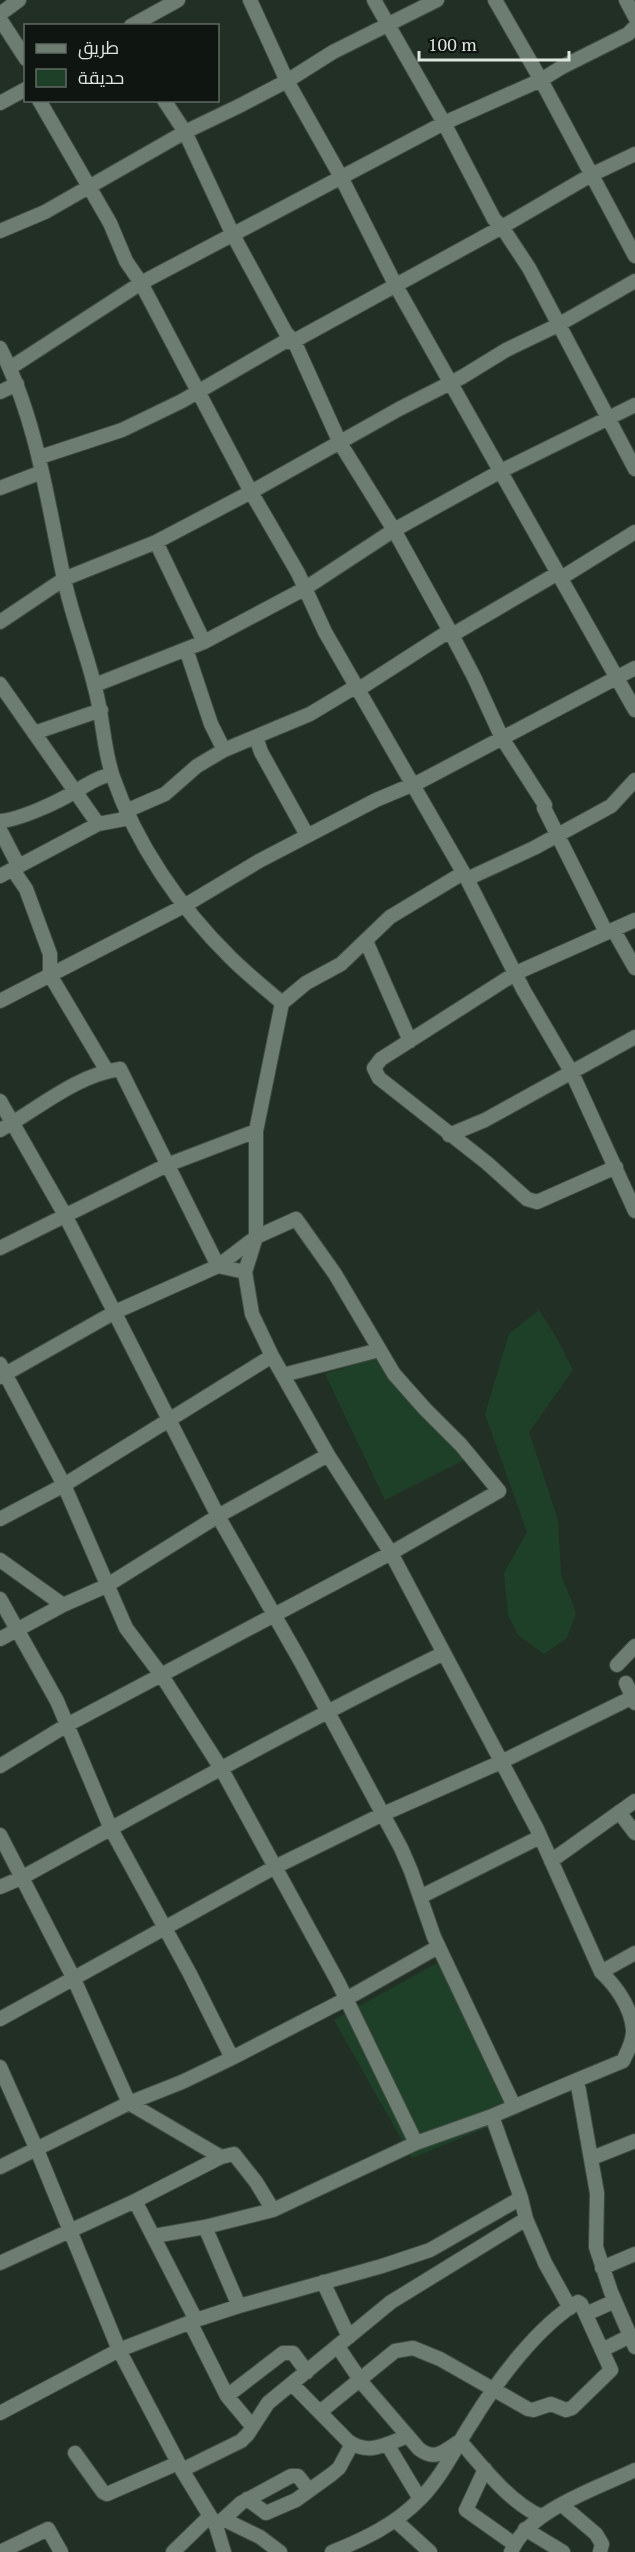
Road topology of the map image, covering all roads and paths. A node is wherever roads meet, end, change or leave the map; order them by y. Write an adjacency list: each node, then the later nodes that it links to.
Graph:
1 (19, 0): 8 (street)
2 (178, 0): 11 (street)
3 (250, 0): 16 (street)
4 (374, 0): 12 (street)
5 (437, 0): 12 (street)
6 (495, 0): 15 (street)
7 (626, 0): 9 (street)
8 (0, 14)
9 (635, 17)
10 (0, 19): 14 (street)
11 (135, 24)
12 (386, 24): 16 (street); 21 (street)
13 (635, 27): 15 (street)
14 (24, 56)
15 (541, 80): 21 (street); 24 (street)
16 (287, 81): 22 (street); 25 (street)
17 (24, 90): 20 (street)
18 (40, 102): 26 (street)
19 (165, 102): 22 (street)
20 (0, 103)
21 (444, 123): 25 (street); 27 (street)
22 (184, 132): 26 (street); 29 (street)
23 (635, 153): 24 (street)
24 (591, 175): 27 (street); 30 (street)
25 (341, 177): 29 (street); 33 (street)
26 (89, 188): 28 (street); 32 (street)
27 (502, 227): 33 (street); 34 (street)
28 (0, 231)
29 (233, 235): 32 (street); 35 (street)
30 (635, 256)
31 (635, 281): 34 (street)
32 (141, 283): 37 (street); 40 (street)
33 (396, 286): 35 (street); 38 (street)
34 (558, 325): 38 (street); 43 (street)
35 (294, 341): 40 (street); 44 (street)
36 (0, 348): 37 (street)
37 (10, 368): 39 (street)
38 (451, 382): 44 (street); 47 (street)
39 (17, 384): 41 (street); 45 (street)
40 (198, 391): 45 (street); 50 (street)
41 (0, 392)
42 (635, 405): 43 (street)
43 (609, 418): 46 (street); 47 (street)
44 (340, 443): 50 (street); 51 (street)
45 (40, 457): 48 (street)
46 (635, 469)
47 (501, 471): 51 (street); 54 (street)
48 (42, 472): 49 (street); 55 (street)
49 (0, 488)
50 (252, 492): 53 (street); 56 (street)
51 (394, 530): 56 (street); 58 (street)
52 (635, 532): 54 (street)
53 (156, 542): 55 (street); 59 (street)
54 (560, 575): 58 (street); 62 (street)
55 (64, 579): 57 (street); 64 (street)
56 (304, 589): 59 (street); 65 (street)
57 (0, 622)
58 (452, 635): 65 (street); 70 (street)
59 (204, 642): 60 (street)
60 (186, 649): 64 (street); 71 (street)
61 (635, 668): 62 (street)
62 (618, 679): 67 (street); 70 (street)
63 (0, 684): 68 (street)
64 (95, 685): 66 (street)
65 (359, 690): 69 (street); 74 (street)
66 (100, 710): 68 (street); 72 (street)
67 (635, 710)
68 (34, 733): 75 (street)
69 (256, 738): 71 (street); 81 (street)
70 (502, 738): 74 (street); 80 (street)
71 (224, 750): 76 (street)
72 (112, 774): 75 (street); 76 (street)
73 (635, 780): 80 (street)
74 (411, 784): 81 (street); 83 (street)
75 (75, 792): 77 (street); 78 (street)
76 (128, 815): 78 (street); 84 (street)
77 (0, 821)
78 (98, 824): 82 (street)
79 (0, 830): 82 (street)
80 (559, 833): 83 (street); 86 (street)
81 (307, 835): 84 (street)
82 (10, 871): 90 (street)
83 (465, 876): 87 (street); 89 (street)
84 (184, 906): 90 (street); 92 (street)
85 (635, 920): 86 (street)
86 (610, 931): 88 (street); 89 (street)
87 (366, 941): 92 (street); 94 (street)
88 (635, 968)
89 (516, 973): 94 (street); 96 (street)
90 (50, 975): 91 (street); 95 (street)
91 (0, 1001)
92 (282, 1003): 99 (street)
93 (635, 1037): 96 (street)
94 (410, 1041): 100 (street)
95 (107, 1071): 98 (street); 101 (street)
96 (572, 1073): 100 (street); 102 (street)
97 (0, 1101): 98 (street)
98 (6, 1127): 105 (street)
99 (256, 1131): 101 (street); 106 (street)
100 (449, 1135): 102 (street)
101 (167, 1165): 105 (street); 108 (street)
102 (616, 1167): 103 (street)
103 (629, 1180): 104 (street)
104 (635, 1211)
105 (65, 1215): 107 (street); 110 (street)
106 (256, 1237): 108 (street); 109 (street); 111 (street)
107 (0, 1248)
108 (218, 1266): 109 (street); 110 (street)
109 (245, 1272): 112 (street)
110 (115, 1312): 113 (street); 115 (street)
111 (379, 1350): 114 (street); 120 (street)
112 (272, 1356): 114 (street); 115 (street)
113 (2, 1372): 117 (street)
114 (283, 1375): 116 (street)
115 (171, 1419): 117 (street); 118 (street)
116 (328, 1455): 118 (street); 120 (street)
117 (64, 1485): 119 (street); 122 (street)
118 (218, 1516): 122 (street); 125 (street)
119 (0, 1519)
120 (391, 1553): 125 (street); 129 (street)
121 (0, 1560): 124 (street)
122 (106, 1586): 124 (street); 131 (street)
123 (0, 1599): 126 (street)
124 (63, 1605): 126 (street)
125 (274, 1614): 131 (street); 134 (street)
126 (17, 1631): 127 (street); 135 (street)
127 (0, 1640)
128 (635, 1646): 130 (street)
129 (444, 1653): 134 (street); 136 (street)
130 (617, 1665)
131 (162, 1676): 135 (street); 138 (street)
132 (626, 1683): 133 (street)
133 (634, 1699): 136 (street)
134 (326, 1710): 138 (street); 141 (street)
135 (67, 1725): 137 (street); 142 (street)
136 (501, 1762): 141 (street); 145 (street)
137 (0, 1766)
138 (222, 1770): 142 (street); 147 (street)
139 (635, 1800): 140 (street)
140 (619, 1812): 143 (street); 146 (street)
141 (381, 1815): 147 (street); 150 (street)
142 (111, 1829): 148 (street); 151 (street)
143 (635, 1833)
144 (0, 1835): 148 (street)
145 (540, 1837): 146 (street); 150 (street)
146 (551, 1861): 154 (street)
147 (275, 1867): 151 (street); 156 (street)
148 (21, 1878): 149 (street); 155 (street)
149 (0, 1887)
150 (420, 1897): 152 (street)
151 (164, 1927): 155 (street); 158 (street)
152 (438, 1947): 156 (street); 163 (street)
153 (635, 1953): 154 (street)
154 (601, 1972): 159 (street)
155 (74, 1977): 157 (street); 162 (street)
156 (346, 1999): 158 (street); 166 (street)
157 (0, 2019)
158 (232, 2058): 162 (street)
159 (629, 2062): 161 (street)
160 (0, 2067): 167 (street)
161 (577, 2080): 163 (street); 169 (street)
162 (129, 2103): 167 (street); 168 (street)
163 (514, 2106): 164 (street)
164 (492, 2116): 166 (street); 171 (street)
165 (635, 2141): 169 (street)
166 (416, 2143): 173 (street)
167 (37, 2150): 170 (street); 176 (street)
168 (221, 2157): 172 (street); 173 (street)
169 (592, 2158): 182 (street)
170 (0, 2167)
171 (521, 2198): 174 (street); 178 (street)
172 (135, 2201): 176 (street); 177 (street)
173 (273, 2210): 175 (street)
174 (526, 2219): 180 (street); 186 (street)
175 (205, 2227): 177 (street); 185 (street)
176 (70, 2232): 181 (street); 192 (street)
177 (154, 2236): 188 (street)
178 (448, 2241): 180 (street); 183 (street)
179 (635, 2254): 182 (street)
180 (460, 2260): 189 (street)
181 (0, 2263)
182 (602, 2268): 184 (street)
183 (323, 2282): 185 (street); 189 (street)
184 (615, 2301): 187 (street); 190 (street)
185 (238, 2306): 188 (street)
186 (570, 2308): 187 (street); 197 (street)
187 (586, 2314): 193 (street)
188 (193, 2321): 192 (street); 198 (street)
189 (349, 2337): 191 (street)
190 (632, 2341): 193 (street)
191 (338, 2347): 194 (street); 195 (street)
192 (119, 2350): 200 (street); 207 (street)
193 (602, 2350): 197 (street)
194 (307, 2372): 196 (street); 198 (street)
195 (359, 2379): 197 (street); 199 (street); 202 (street)
196 (292, 2384): 199 (street); 201 (street)
197 (495, 2389): 203 (street)
198 (227, 2396): 201 (street)
199 (320, 2412): 204 (street)
200 (0, 2413)
201 (252, 2426): 207 (street)
202 (408, 2436): 203 (street); 205 (street)
203 (460, 2441): 208 (street); 212 (street)
204 (352, 2444): 205 (street); 210 (street)
205 (387, 2444): 212 (street)
206 (75, 2453): 207 (street)
207 (180, 2467): 215 (street)
208 (485, 2469): 214 (street); 218 (street)
209 (635, 2470): 213 (street)
210 (309, 2490): 211 (street); 211 (street)
211 (247, 2499): 215 (street)
212 (420, 2499): 216 (street)
213 (562, 2505): 214 (street); 227 (street)
214 (541, 2516): 217 (street)
215 (216, 2520): 221 (street); 222 (street); 223 (street)
216 (396, 2521): 224 (street); 225 (street)
217 (525, 2529): 218 (street); 226 (street)
218 (513, 2548)
219 (0, 2552): 220 (street)
220 (61, 2552)
221 (172, 2552)
222 (224, 2552)
223 (280, 2552)
224 (332, 2552)
225 (430, 2552)
226 (563, 2552)
227 (600, 2552)

